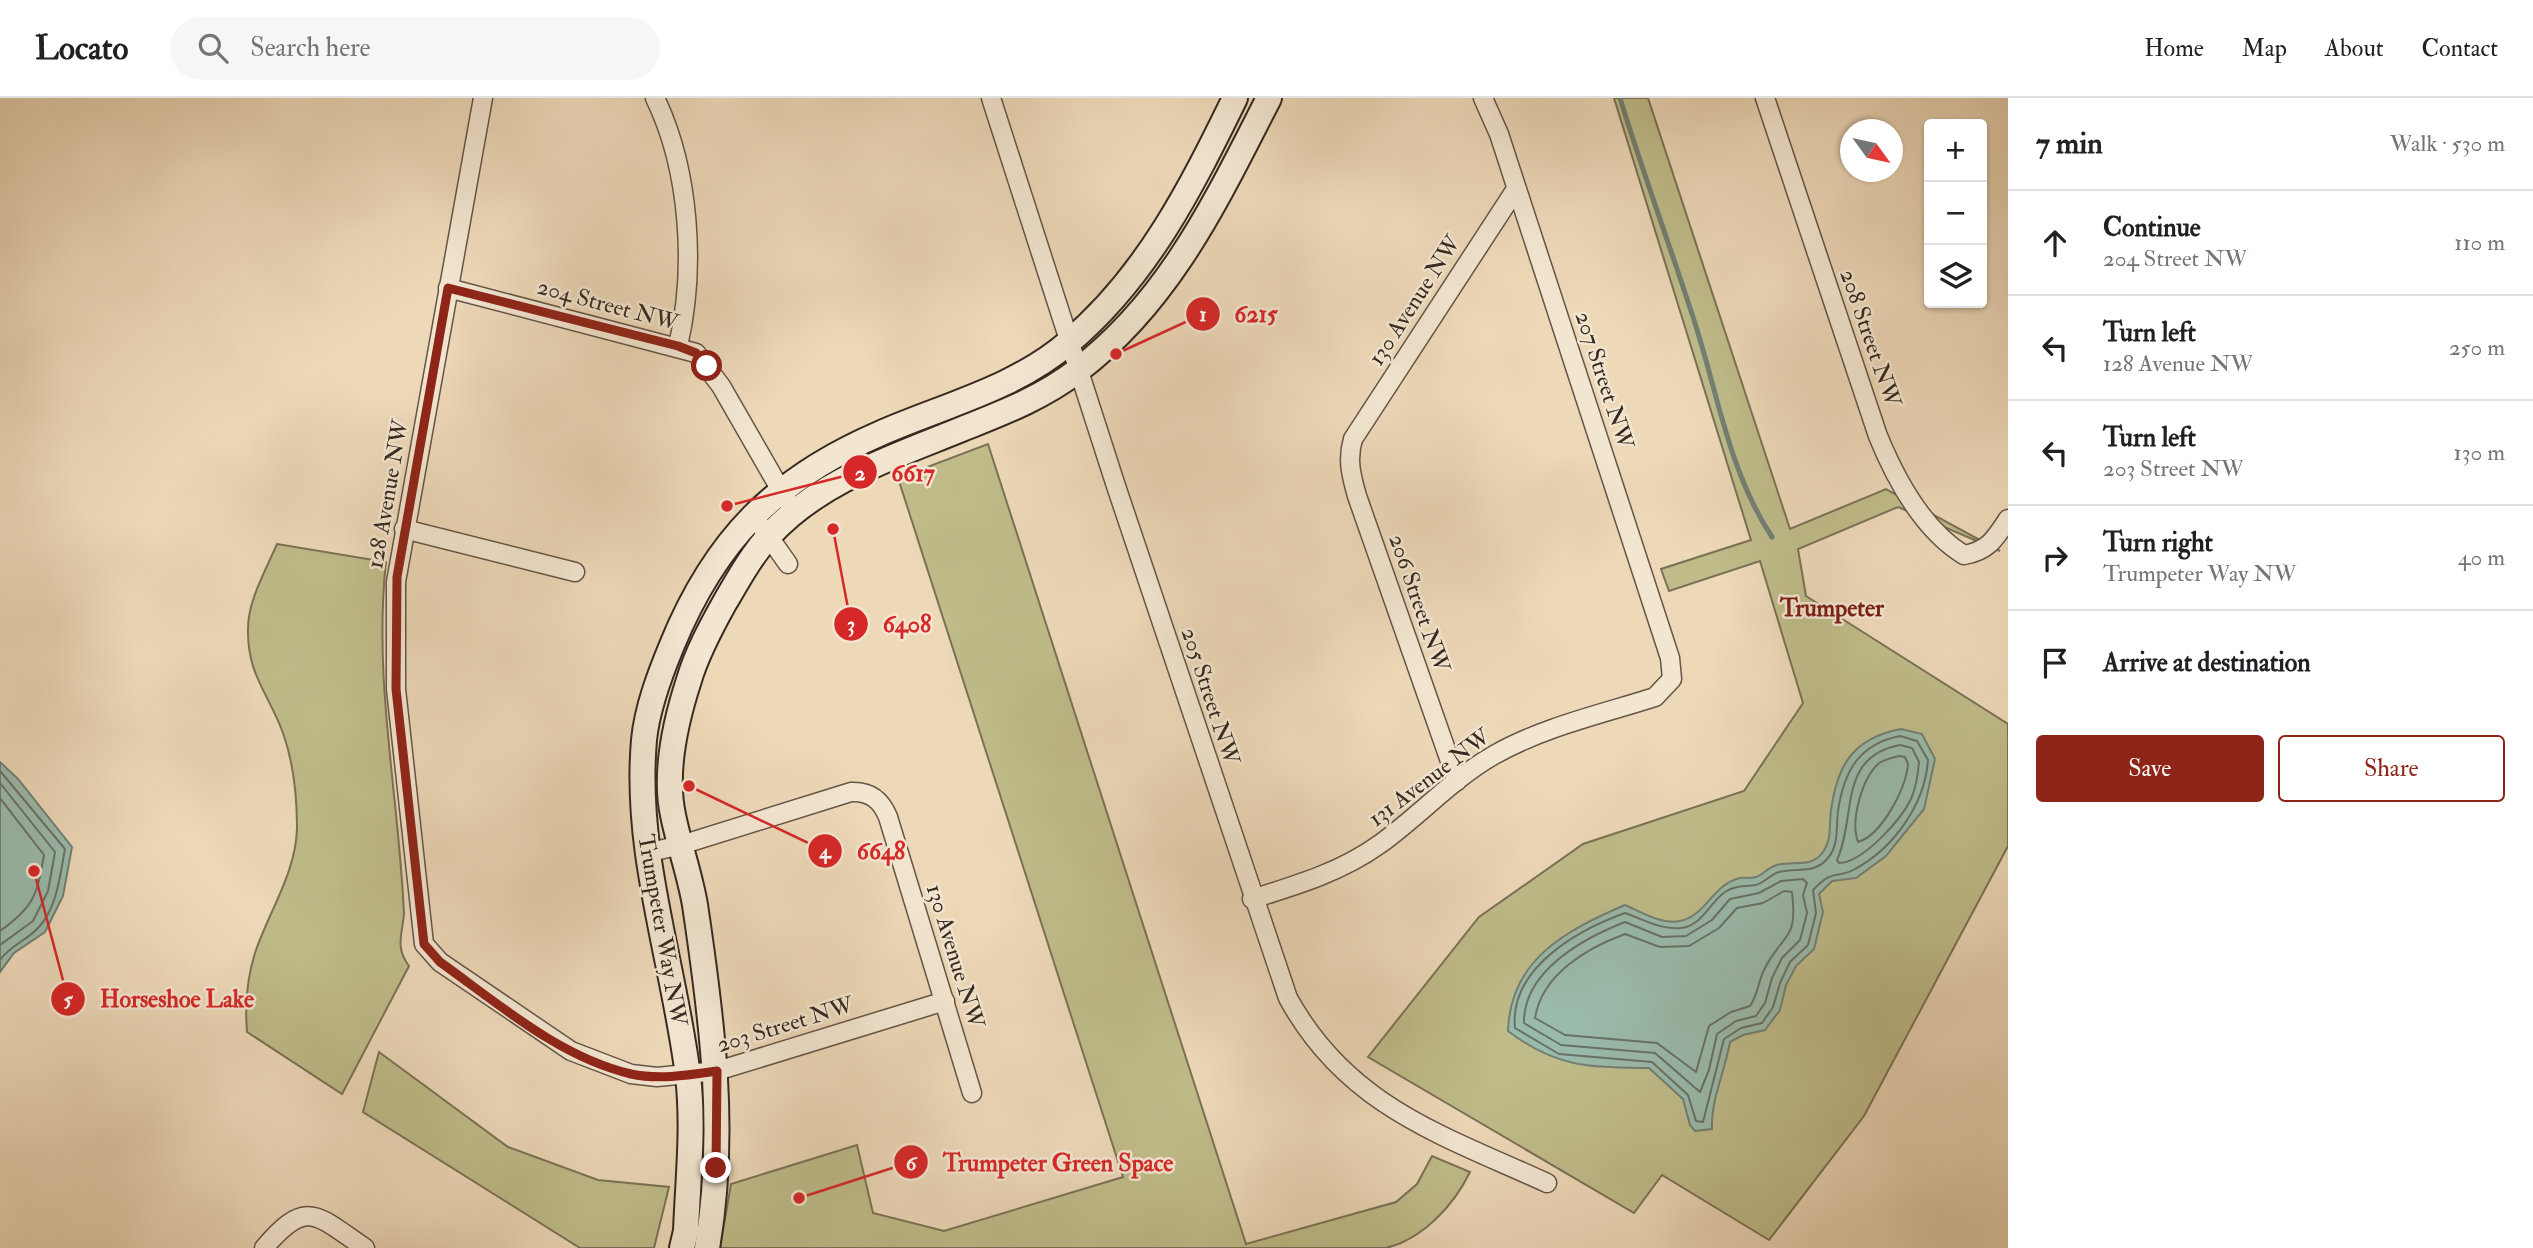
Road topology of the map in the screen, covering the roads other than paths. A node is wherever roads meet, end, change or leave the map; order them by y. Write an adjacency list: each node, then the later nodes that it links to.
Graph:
1 (483, 98): 9 (street, 128 Avenue NW)
2 (655, 98): 11 (street)
3 (991, 98): 10 (street, 205 Street NW)
4 (1235, 98): 10 (street, Trumpeter Way NW)
5 (1269, 98): 12 (street, Trumpeter Way NW)
6 (1483, 98): 8 (street, 207 Street NW)
7 (1765, 98): 17 (street, 208 Street NW)
8 (1516, 189): 13 (street, 130 Avenue NW); 22 (street, 207 Street NW)
9 (448, 288): 11 (street, 204 Street NW); 18 (street, 128 Avenue NW)
10 (1069, 342): 12 (street, 205 Street NW); 14 (street, Trumpeter Way NW)
11 (678, 346): 14 (street, 204 Street NW)
12 (1078, 371): 16 (street, Trumpeter Way NW); 26 (street, 205 Street NW)
13 (1353, 439): 23 (street, 206 Street NW)
14 (782, 491): 15 (street, Trumpeter Way NW); 16 (street, 204 Street NW)
15 (754, 514): 19 (street); 25 (street, Trumpeter Way NW)
16 (792, 514): 19 (street, Trumpeter Way NW)
17 (2008, 519)
18 (404, 528): 21 (street); 27 (street, 128 Avenue NW)
19 (768, 537): 20 (street); 24 (street, Trumpeter Way NW)
20 (788, 564)
21 (575, 572)
22 (1672, 679): 23 (street, 131 Avenue NW)
23 (1457, 781): 26 (street, 131 Avenue NW)
24 (681, 845): 25 (street); 28 (street, 130 Avenue NW); 29 (street, Trumpeter Way NW)
25 (646, 853): 30 (street, Trumpeter Way NW)
26 (1252, 899): 32 (street, 205 Street NW)
27 (424, 944): 30 (street, 203 Street NW)
28 (945, 1001): 29 (street, 203 Street NW); 31 (street, 130 Avenue NW)
29 (717, 1071): 30 (street, 203 Street NW); 36 (street, Trumpeter Way NW)
30 (688, 1076): 35 (street, Trumpeter Way NW)
31 (972, 1093)
32 (1547, 1183)
33 (264, 1248): 34 (street)
34 (365, 1248)
35 (682, 1248)
36 (707, 1248)

